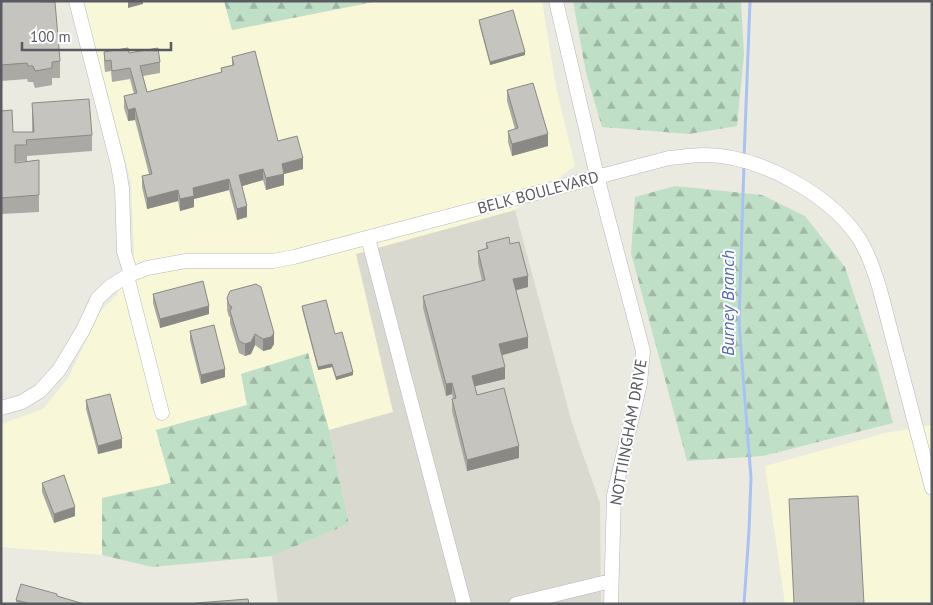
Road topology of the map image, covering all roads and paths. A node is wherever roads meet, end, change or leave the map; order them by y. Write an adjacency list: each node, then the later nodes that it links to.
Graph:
1 (76, 1): 5 (street)
2 (556, 1): 3 (street, NOTTIINGHAM DRIVE)
3 (596, 176): 4 (street, BELK BOULEVARD); 8 (street, BELK BOULEVARD); 9 (street, NOTTIINGHAM DRIVE)
4 (368, 238): 5 (street, BELK BOULEVARD); 10 (street)
5 (129, 275): 6 (street, BELK BOULEVARD); 7 (street)
6 (1, 408)
7 (162, 413)
8 (932, 488)
9 (611, 581): 11 (street); 12 (street, NOTTIINGHAM DRIVE)
10 (464, 604)
11 (516, 604)
12 (611, 604)

